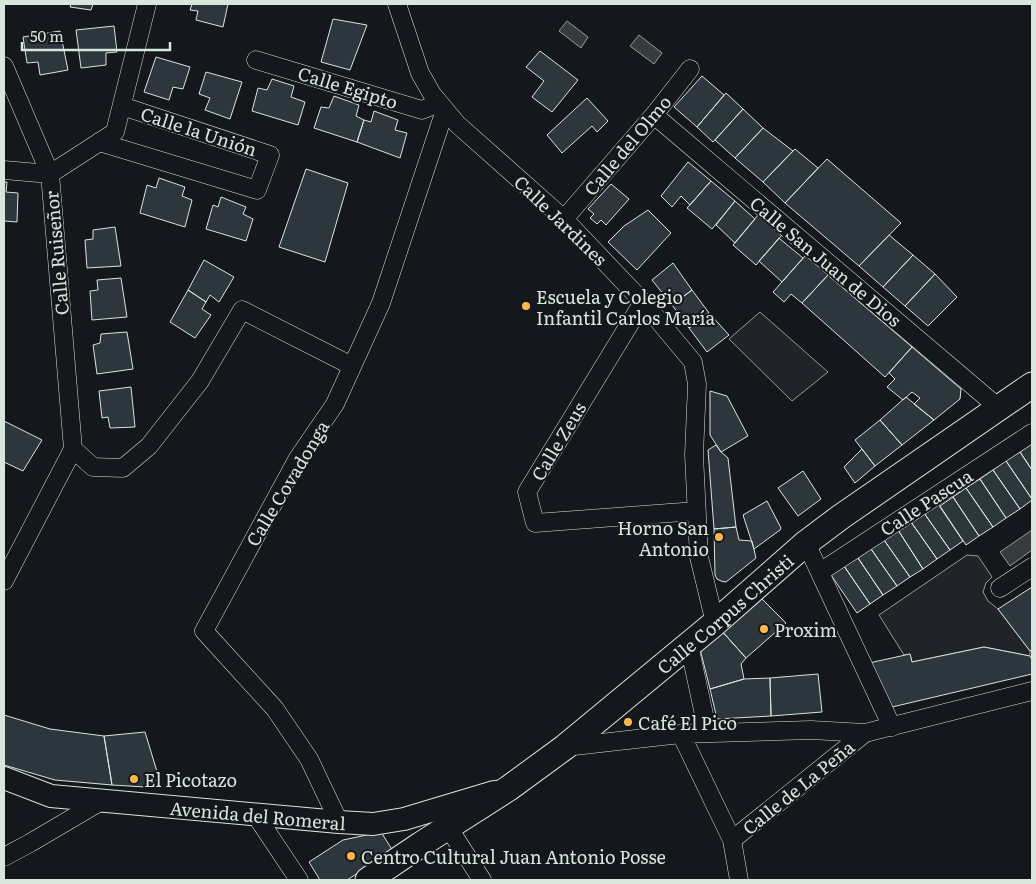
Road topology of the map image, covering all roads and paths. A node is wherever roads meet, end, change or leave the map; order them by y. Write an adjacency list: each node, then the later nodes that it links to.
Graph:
1 (147, 4): 6 (street)
2 (397, 4): 7 (street, Calle Jardines)
3 (256, 60): 7 (street, Calle Egipto)
4 (4, 66): 11 (street, Calle Ruiseñor)
5 (690, 69): 8 (street, Calle del Olmo)
6 (122, 106): 9 (street, Calle la Unión); 9 (street, Calle la Unión)
7 (442, 107): 12 (street, Calle Jardines); 14 (street, Calle Covadonga)
8 (654, 115): 12 (street, Calle del Olmo); 16 (street, Calle San Juan de Dios)
9 (99, 142): 11 (street, Calle la Unión)
10 (4, 170): 11 (street)
11 (50, 174): 18 (street, Calle Ruiseñor)
12 (564, 219): 13 (street, Calle Jardines)
13 (643, 302): 19 (street, Calle Jardines); 19 (street, Calle Zeus)
14 (352, 366): 18 (street); 38 (street, Calle Covadonga)
15 (1032, 385): 16 (main road, Calle Corpus Christi)
16 (999, 408): 20 (main road, Calle Corpus Christi)
17 (1032, 433): 22 (street, Calle Pascua)
18 (73, 449): 23 (street)
19 (696, 511): 25 (street, Calle Jardines)
20 (806, 544): 22 (street); 25 (main road, Calle Corpus Christi)
21 (1032, 567): 24 (street)
22 (820, 572): 28 (street)
23 (4, 581)
24 (1000, 588)
25 (715, 623): 26 (main road, Calle Corpus Christi)
26 (689, 645): 31 (street); 32 (main road, Calle Corpus Christi)
27 (1032, 691): 28 (street)
28 (892, 727): 29 (street)
29 (865, 733): 31 (street); 40 (street, Calle de La Peña)
30 (681, 734): 31 (street); 32 (street); 40 (street)
31 (708, 734)
32 (566, 748): 34 (main road, Calle Corpus Christi)
33 (4, 778): 35 (street, Avenida del Romeral)
34 (509, 788): 37 (street, Avenida del Romeral); 39 (main road, Calle Corpus Christi)
35 (103, 800): 36 (street, Avenida del Romeral); 42 (street)
36 (255, 814): 38 (street, Avenida del Romeral); 43 (street)
37 (404, 819): 38 (street, Avenida del Romeral); 41 (street)
38 (339, 822)
39 (448, 827): 41 (main road, Calle Corpus Christi); 45 (street)
40 (732, 840): 46 (street)
41 (420, 845): 44 (main road, Calle Corpus Christi)
42 (4, 857)
43 (299, 880)
44 (368, 880)
45 (482, 880)
46 (739, 880)

